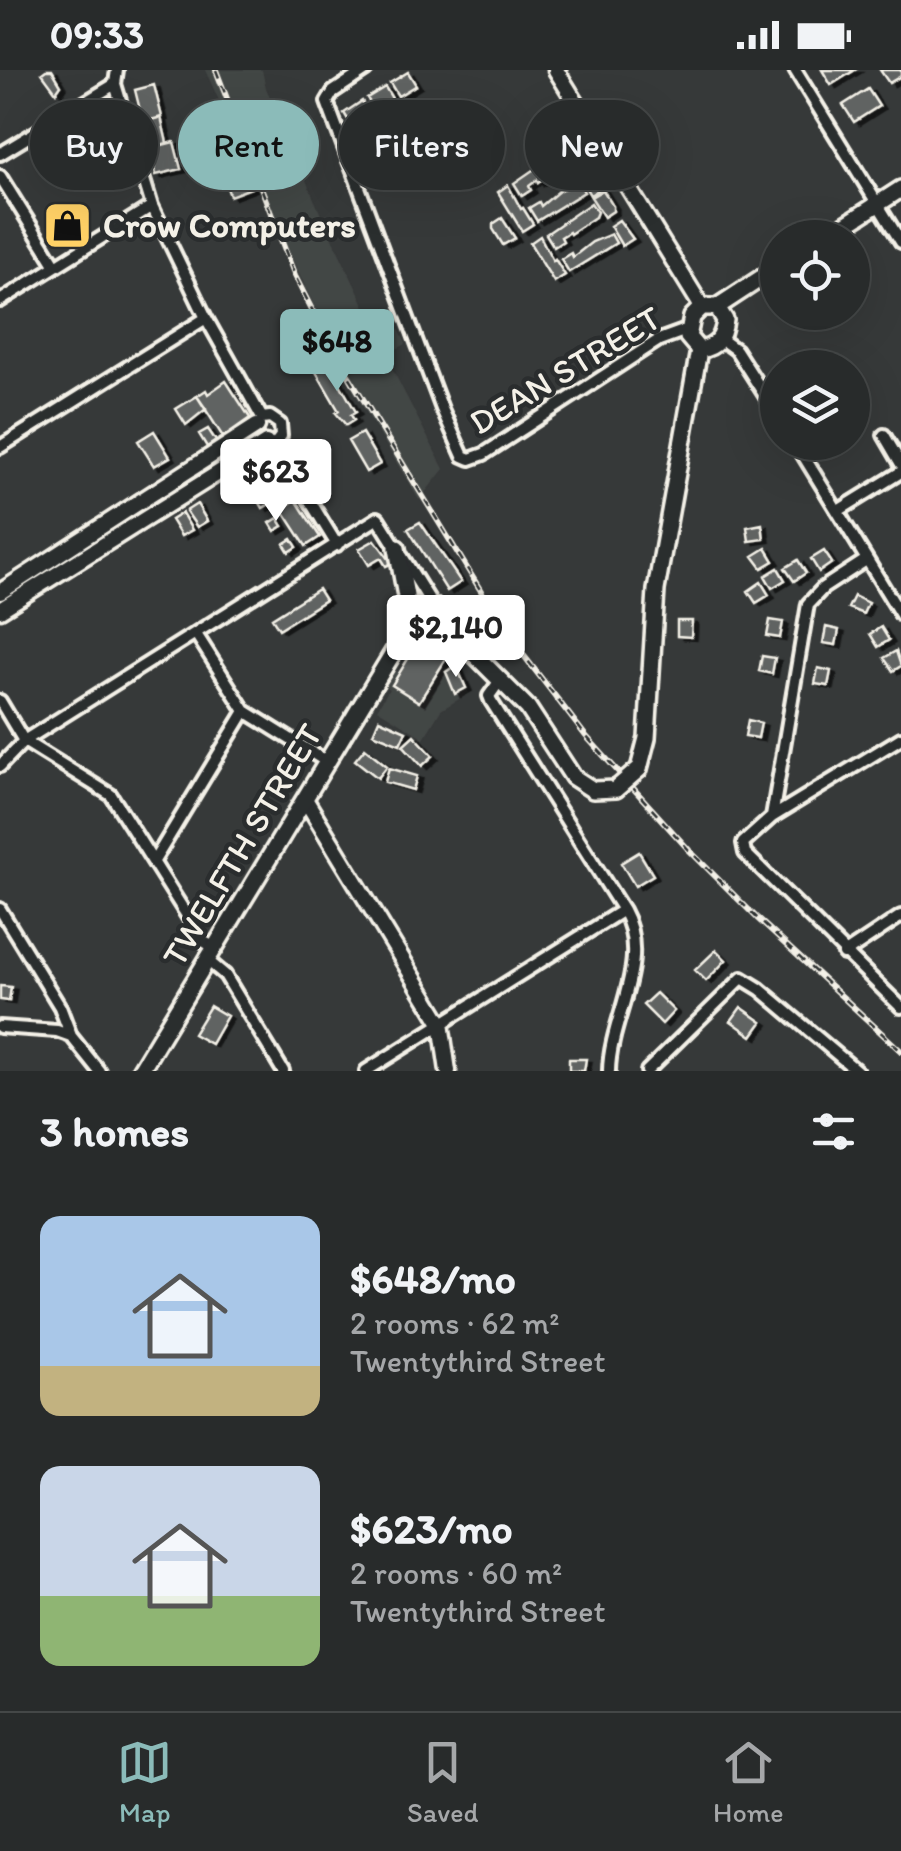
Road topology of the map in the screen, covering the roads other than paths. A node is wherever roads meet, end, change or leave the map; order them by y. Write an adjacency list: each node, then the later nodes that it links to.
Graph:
1 (117, 70): 5 (street)
2 (366, 70): 18 (street, DEAN STREET)
3 (556, 70): 16 (street)
4 (794, 70): 9 (street)
5 (115, 84): 6 (street); 10 (street)
6 (0, 154)
7 (0, 176): 13 (street)
8 (901, 190): 9 (main road)
9 (877, 205): 11 (main road); 12 (street)
10 (152, 206): 13 (street); 17 (street)
11 (853, 220)
12 (901, 242)
13 (56, 266): 15 (street)
14 (760, 278): 16 (main road)
15 (0, 301)
16 (710, 307): 18 (main road); 19 (main road)
17 (206, 318): 22 (street); 25 (street)
18 (689, 329): 20 (main road)
19 (721, 340): 20 (main road); 21 (street)
20 (698, 350): 40 (main road, bridge)
21 (760, 388)
22 (259, 422): 24 (street); 24 (street); 33 (street)
23 (884, 435): 27 (street)
24 (270, 443): 30 (street); 35 (street)
25 (0, 447)
26 (806, 460): 29 (street)
27 (901, 464)
28 (901, 472): 29 (street)
29 (838, 511): 32 (street)
30 (337, 544): 31 (street); 37 (street)
31 (397, 548): 34 (street); 39 (main road)
32 (866, 560): 36 (street); 48 (street)
33 (0, 592)
34 (433, 606): 38 (main road); 39 (main road, TWELFTH STREET)
35 (0, 610)
36 (901, 615)
37 (196, 634): 42 (street); 44 (street)
38 (458, 638): 39 (main road); 40 (main road)
39 (398, 647): 45 (main road, TWELFTH STREET)
40 (501, 679): 51 (street)
41 (0, 701): 44 (street)
42 (246, 711): 45 (street); 49 (street)
43 (901, 738): 48 (street)
44 (24, 741): 46 (street); 49 (street)
45 (328, 762): 47 (main road, TWELFTH STREET)
46 (0, 766)
47 (305, 799): 53 (main road, TWELFTH STREET); 56 (street)
48 (772, 818): 54 (street)
49 (154, 861): 53 (street)
50 (0, 909): 58 (street)
51 (623, 910): 56 (street); 64 (street)
52 (901, 916): 54 (street)
53 (211, 954): 60 (main road, TWELFTH STREET); 61 (street)
54 (844, 954): 55 (street)
55 (901, 1007)
56 (441, 1022): 62 (street); 63 (street)
57 (0, 1028): 58 (street)
58 (72, 1036): 59 (street)
59 (100, 1071)
60 (140, 1071)
61 (283, 1071)
62 (366, 1071)
63 (448, 1071)
64 (608, 1071)
65 (647, 1071): 66 (street)
66 (858, 1071)

